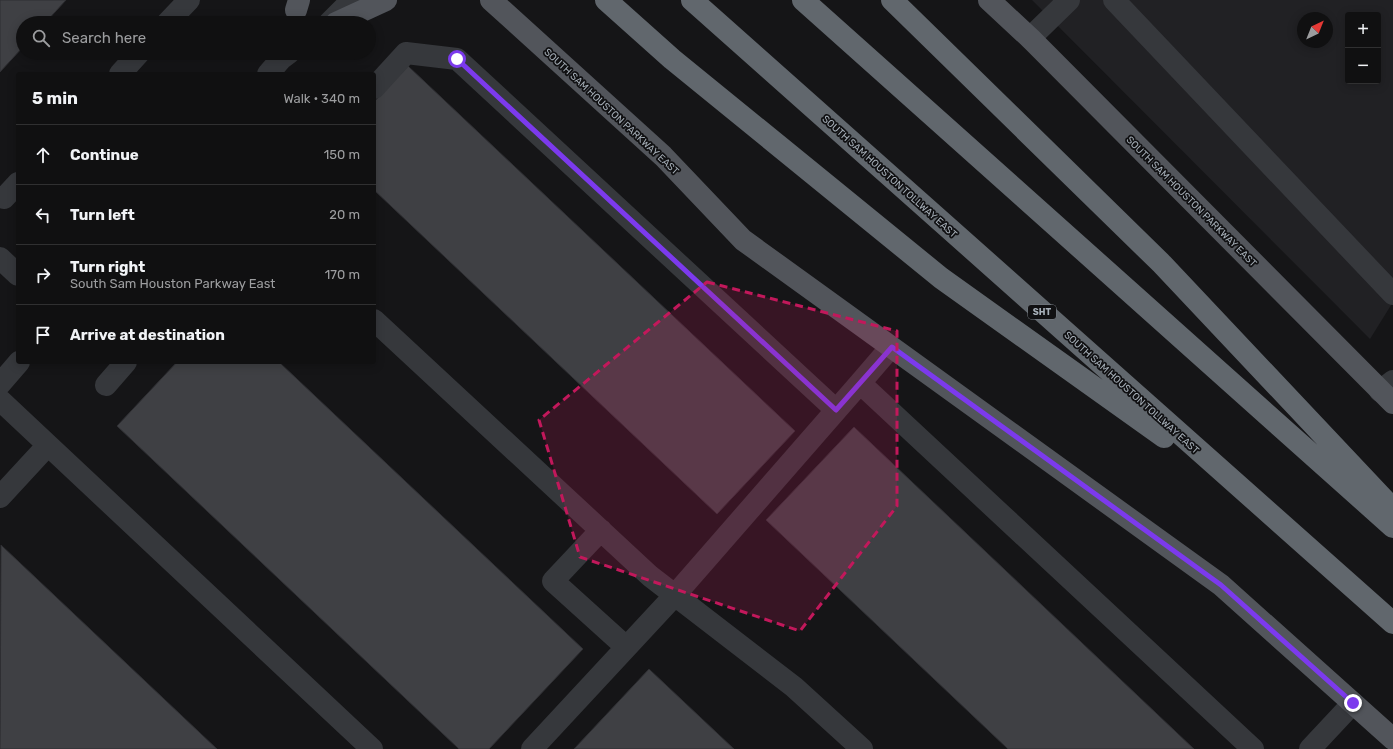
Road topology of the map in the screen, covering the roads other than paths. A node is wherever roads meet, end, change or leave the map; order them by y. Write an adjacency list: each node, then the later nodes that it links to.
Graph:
1 (188, 0): 12 (street)
2 (352, 0): 13 (street)
3 (386, 0): 14 (main road)
4 (491, 0): 23 (main road, SOUTH SAM HOUSTON PARKWAY EAST)
5 (606, 0): 34 (highway)
6 (692, 0): 34 (highway, SOUTH SAM HOUSTON TOLLWAY EAST / SHT)
7 (803, 0): 36 (highway)
8 (892, 0): 35 (highway)
9 (989, 0): 15 (main road, SOUTH SAM HOUSTON PARKWAY EAST)
10 (1069, 0): 15 (street)
11 (1114, 0): 21 (street)
12 (173, 16)
13 (336, 16)
14 (351, 16)
15 (1030, 38): 29 (main road, SOUTH SAM HOUSTON PARKWAY EAST)
16 (133, 60): 17 (street)
17 (122, 72)
18 (376, 86): 31 (street)
19 (0, 258): 20 (street)
20 (16, 272)
21 (1393, 294)
22 (376, 322): 37 (street)
23 (892, 347): 26 (street); 41 (main road, SOUTH SAM HOUSTON PARKWAY EAST)
24 (17, 364): 27 (street)
25 (124, 364): 28 (street)
26 (860, 382): 31 (street); 46 (street)
27 (0, 384)
28 (106, 385)
29 (1388, 392)
30 (0, 400): 32 (street)
31 (836, 410): 38 (street)
32 (48, 445): 33 (street); 43 (street)
33 (0, 497)
34 (1257, 503): 39 (highway, SOUTH SAM HOUSTON TOLLWAY EAST / SHT)
35 (1393, 509)
36 (1393, 527)
37 (601, 530): 38 (street); 40 (street)
38 (675, 595): 40 (street); 45 (street)
39 (1393, 623)
40 (626, 647): 44 (street)
41 (1353, 703): 42 (main road, SOUTH SAM HOUSTON PARKWAY EAST); 47 (street)
42 (1393, 739)
43 (372, 749)
44 (532, 749)
45 (862, 749)
46 (1253, 749)
47 (1310, 749)

